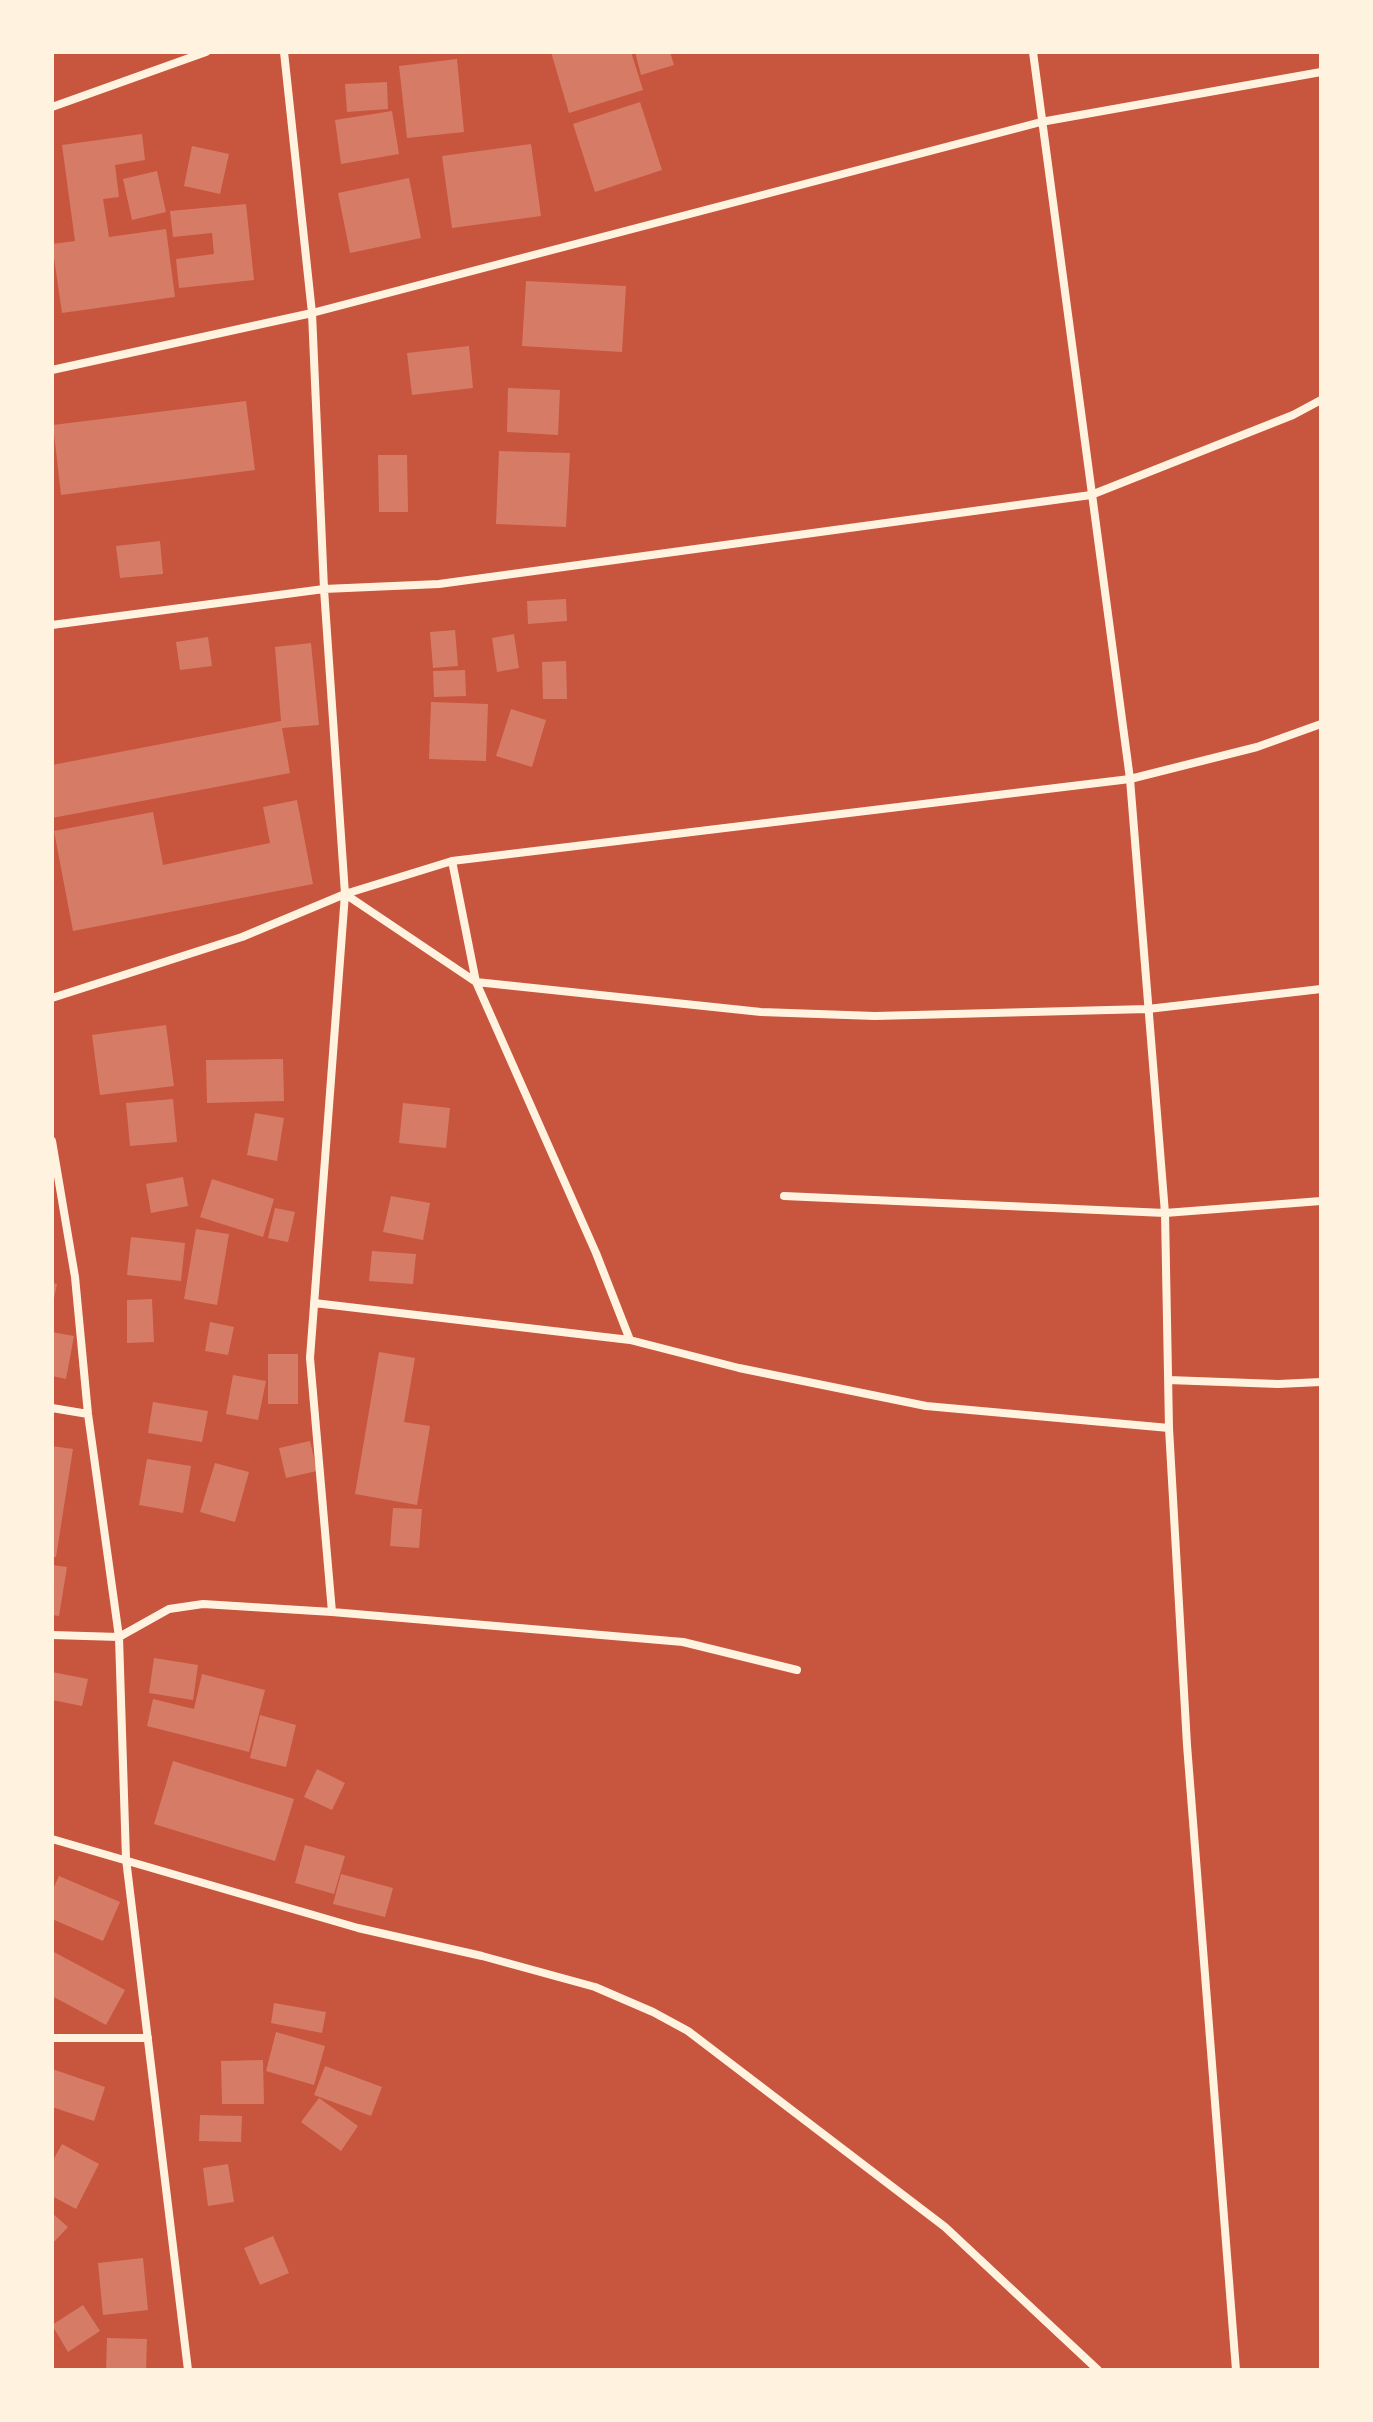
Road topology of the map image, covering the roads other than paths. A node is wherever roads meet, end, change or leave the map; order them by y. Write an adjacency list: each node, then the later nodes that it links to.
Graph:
1 (206, 52): 5 (street)
2 (284, 52): 7 (street)
3 (1033, 52): 6 (street)
4 (1321, 72): 6 (street)
5 (52, 107)
6 (1041, 122): 7 (street); 10 (street)
7 (312, 313): 8 (street); 11 (street)
8 (52, 370)
9 (1321, 400): 10 (street)
10 (1091, 495): 11 (street); 14 (street)
11 (324, 589): 12 (street); 16 (street)
12 (52, 625)
13 (1321, 724): 14 (street)
14 (1130, 779): 15 (street); 20 (street)
15 (452, 861): 16 (street); 17 (street)
16 (345, 894): 17 (street); 19 (street); 25 (street)
17 (476, 982): 20 (street); 26 (street)
18 (1321, 989): 20 (street)
19 (52, 998)
20 (1148, 1009): 24 (street)
21 (52, 1141): 30 (street)
22 (784, 1196): 24 (street)
23 (1321, 1201): 24 (street)
24 (1165, 1213): 27 (street)
25 (314, 1303): 26 (street); 32 (street)
26 (630, 1340): 31 (street)
27 (1168, 1380): 28 (street); 31 (street)
28 (1321, 1382)
29 (52, 1408): 30 (street)
30 (88, 1414): 34 (street)
31 (1169, 1428): 42 (street)
32 (332, 1612): 34 (street); 35 (street)
33 (52, 1635): 34 (street)
34 (119, 1637): 37 (street)
35 (797, 1670)
36 (52, 1839): 37 (street)
37 (126, 1859): 39 (street); 41 (street)
38 (52, 2038): 39 (street)
39 (148, 2038): 40 (street)
40 (188, 2370)
41 (1098, 2370)
42 (1236, 2370)

